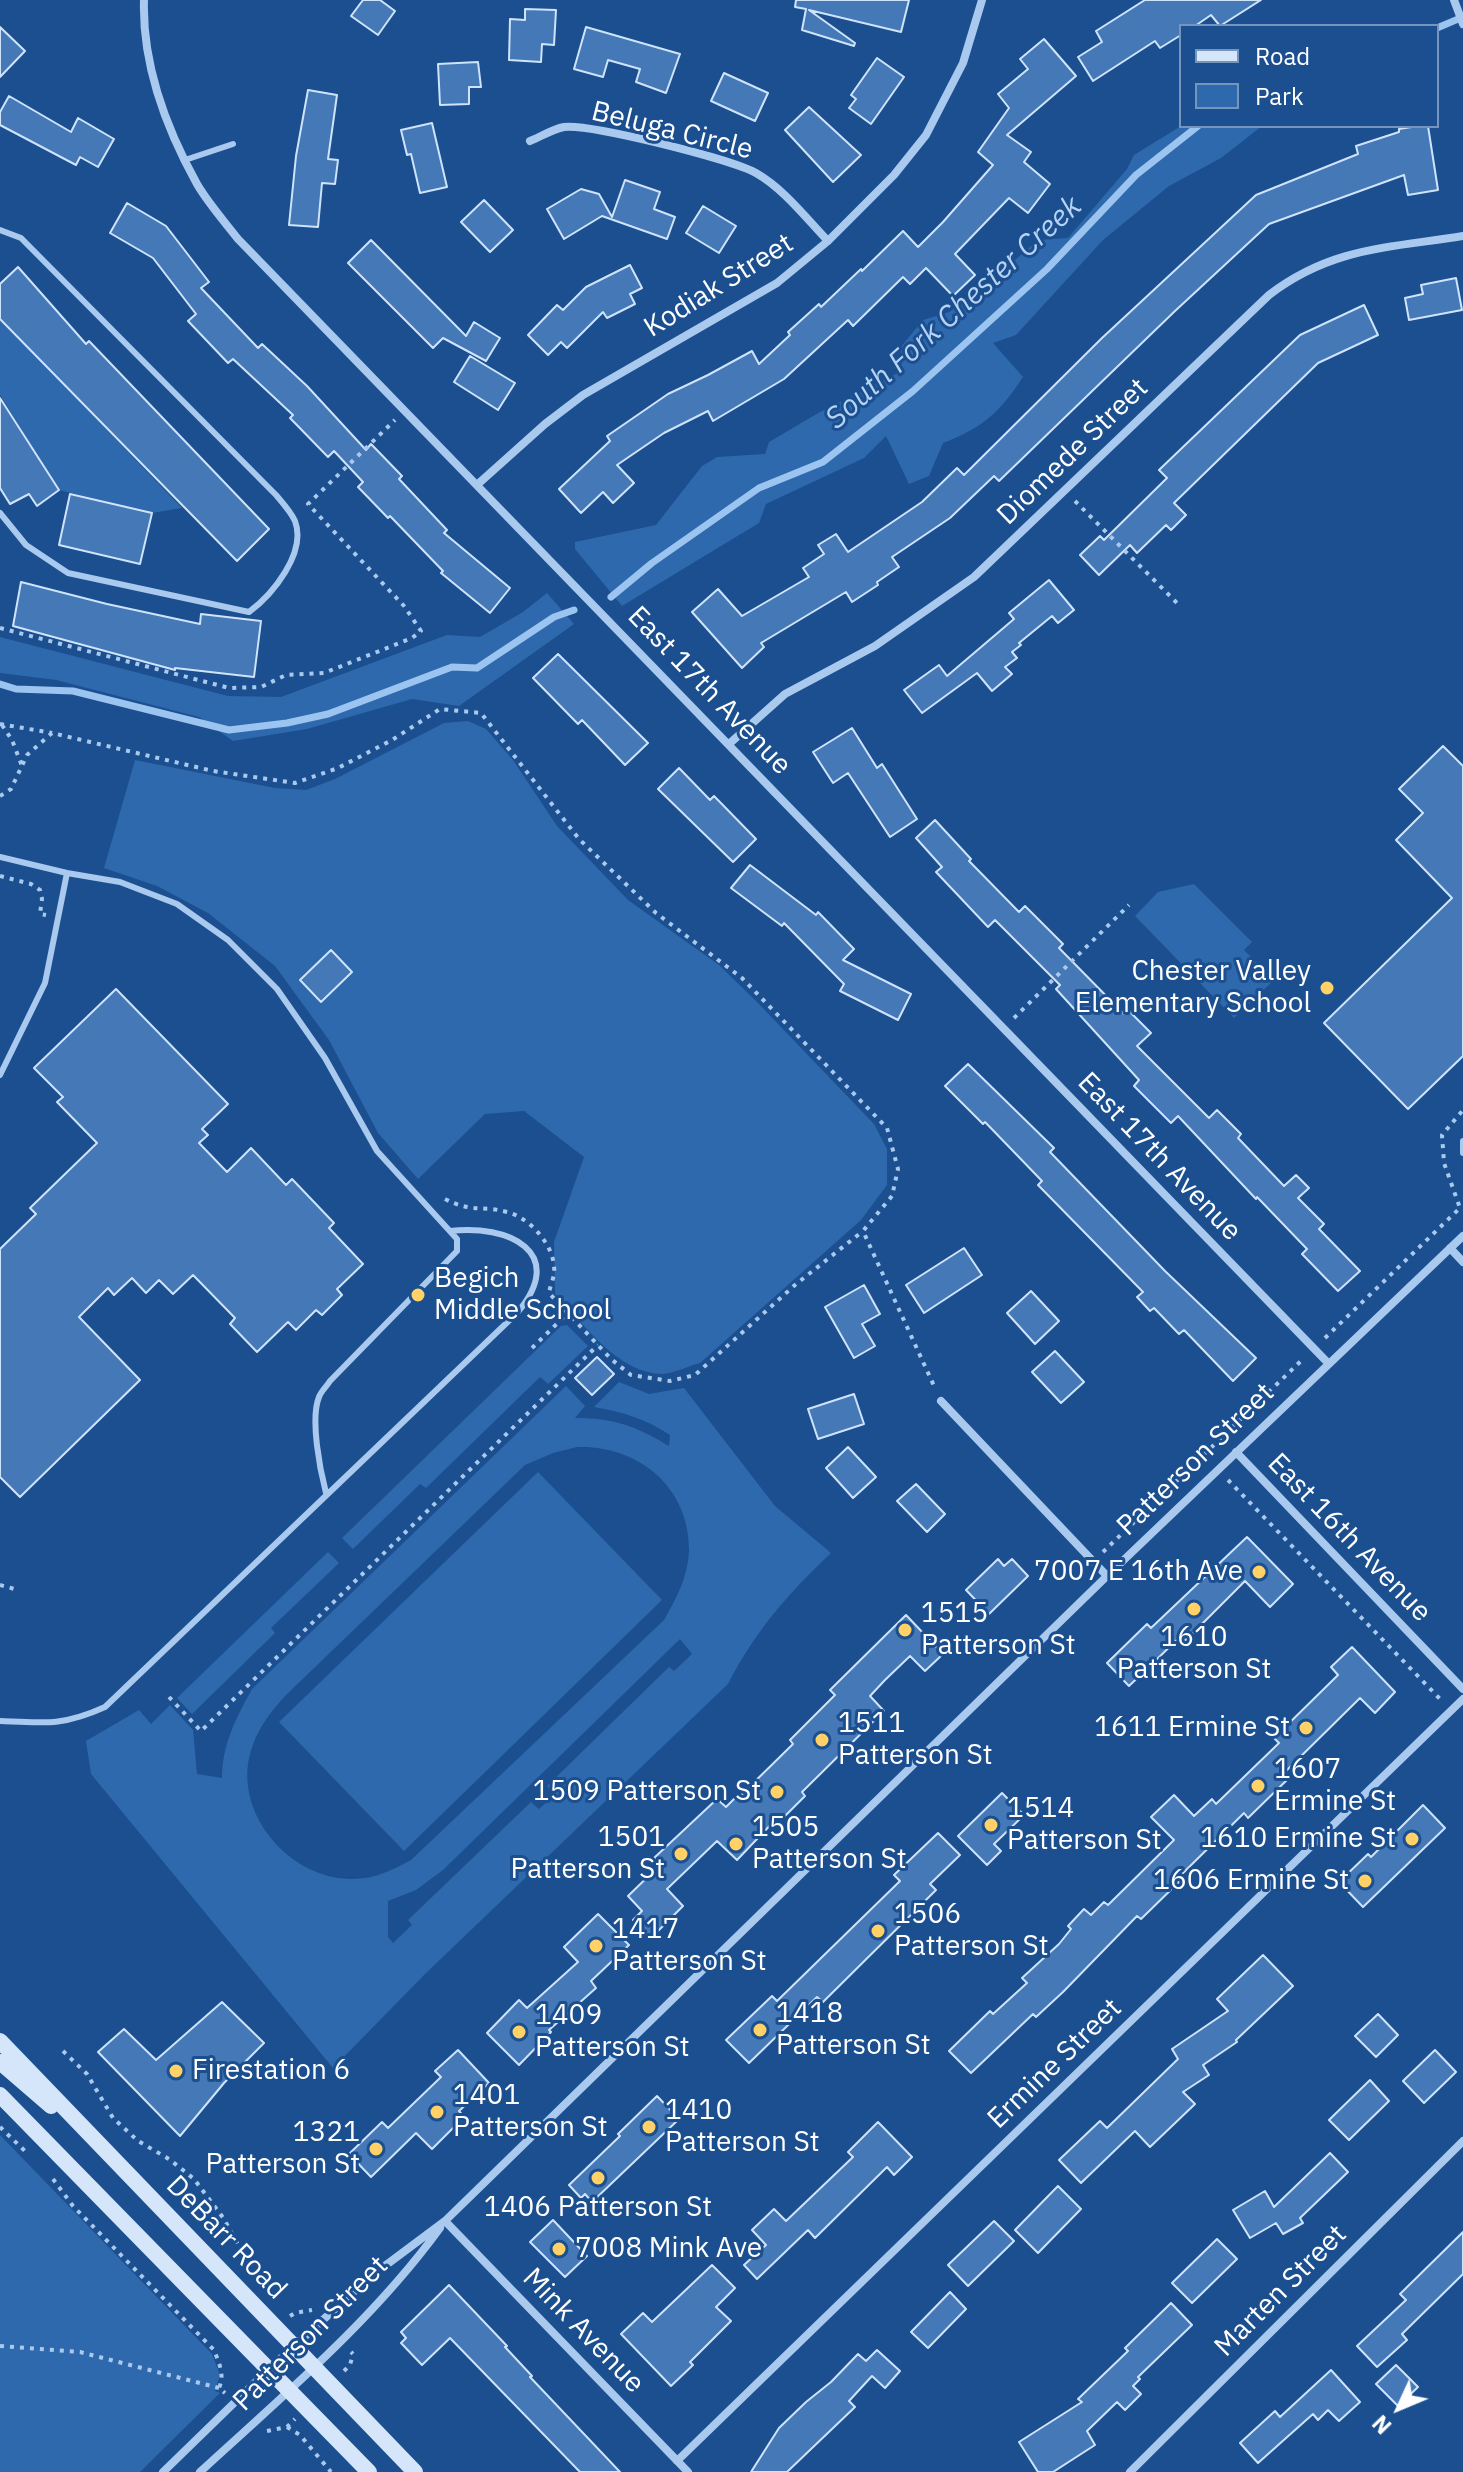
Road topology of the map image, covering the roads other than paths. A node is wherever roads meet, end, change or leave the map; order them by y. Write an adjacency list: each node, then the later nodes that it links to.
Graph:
1 (144, 0): 7 (street, East 17th Avenue)
2 (982, 0): 10 (street, Kodiak Street)
3 (1454, 0): 4 (street)
4 (1463, 24)
5 (530, 141): 10 (street, Beluga Circle)
6 (233, 144): 7 (lane)
7 (185, 160): 11 (street, East 17th Avenue)
8 (0, 230): 12 (lane)
9 (1463, 236): 13 (street, Diomede Street)
10 (828, 241): 11 (street, Kodiak Street)
11 (478, 484): 13 (street, East 17th Avenue)
12 (0, 513)
13 (729, 744): 23 (street, East 17th Avenue)
14 (0, 857): 15 (lane)
15 (67, 873): 16 (lane); 19 (lane)
16 (0, 1075)
17 (1463, 1141): 18 (lane)
18 (1463, 1153)
19 (450, 1231): 26 (lane); 26 (lane)
20 (1463, 1236): 21 (street, Patterson Street)
21 (1450, 1248): 22 (street); 23 (street, Patterson Street)
22 (1463, 1262)
23 (1329, 1364): 25 (street, Patterson Street)
24 (941, 1401): 27 (street)
25 (1236, 1452): 27 (street, Patterson Street); 28 (street, East 16th Avenue)
26 (326, 1493): 30 (lane)
27 (1107, 1576): 36 (street, Patterson Street)
28 (1463, 1689)
29 (1463, 1699): 41 (street, Ermine Street)
30 (0, 1721)
31 (0, 2041): 34 (main road, DeBarr Road)
32 (0, 2062): 34 (main road)
33 (0, 2095): 39 (main road)
34 (91, 2135): 37 (main road, DeBarr Road)
35 (1463, 2141): 47 (street, Marten Street)
36 (445, 2221): 37 (street, Patterson Street); 38 (street, Patterson Street); 41 (street, Mink Avenue)
37 (294, 2346): 38 (main road, DeBarr Road); 39 (street, Patterson Street)
38 (314, 2367): 40 (street, Patterson Street); 45 (main road, DeBarr Road)
39 (268, 2370): 40 (main road); 42 (street, Patterson Street)
40 (288, 2391): 43 (street, Patterson Street); 44 (main road)
41 (677, 2461): 46 (street, Mink Avenue)
42 (163, 2472)
43 (200, 2472)
44 (369, 2472)
45 (415, 2472)
46 (688, 2472)
47 (1130, 2472)

